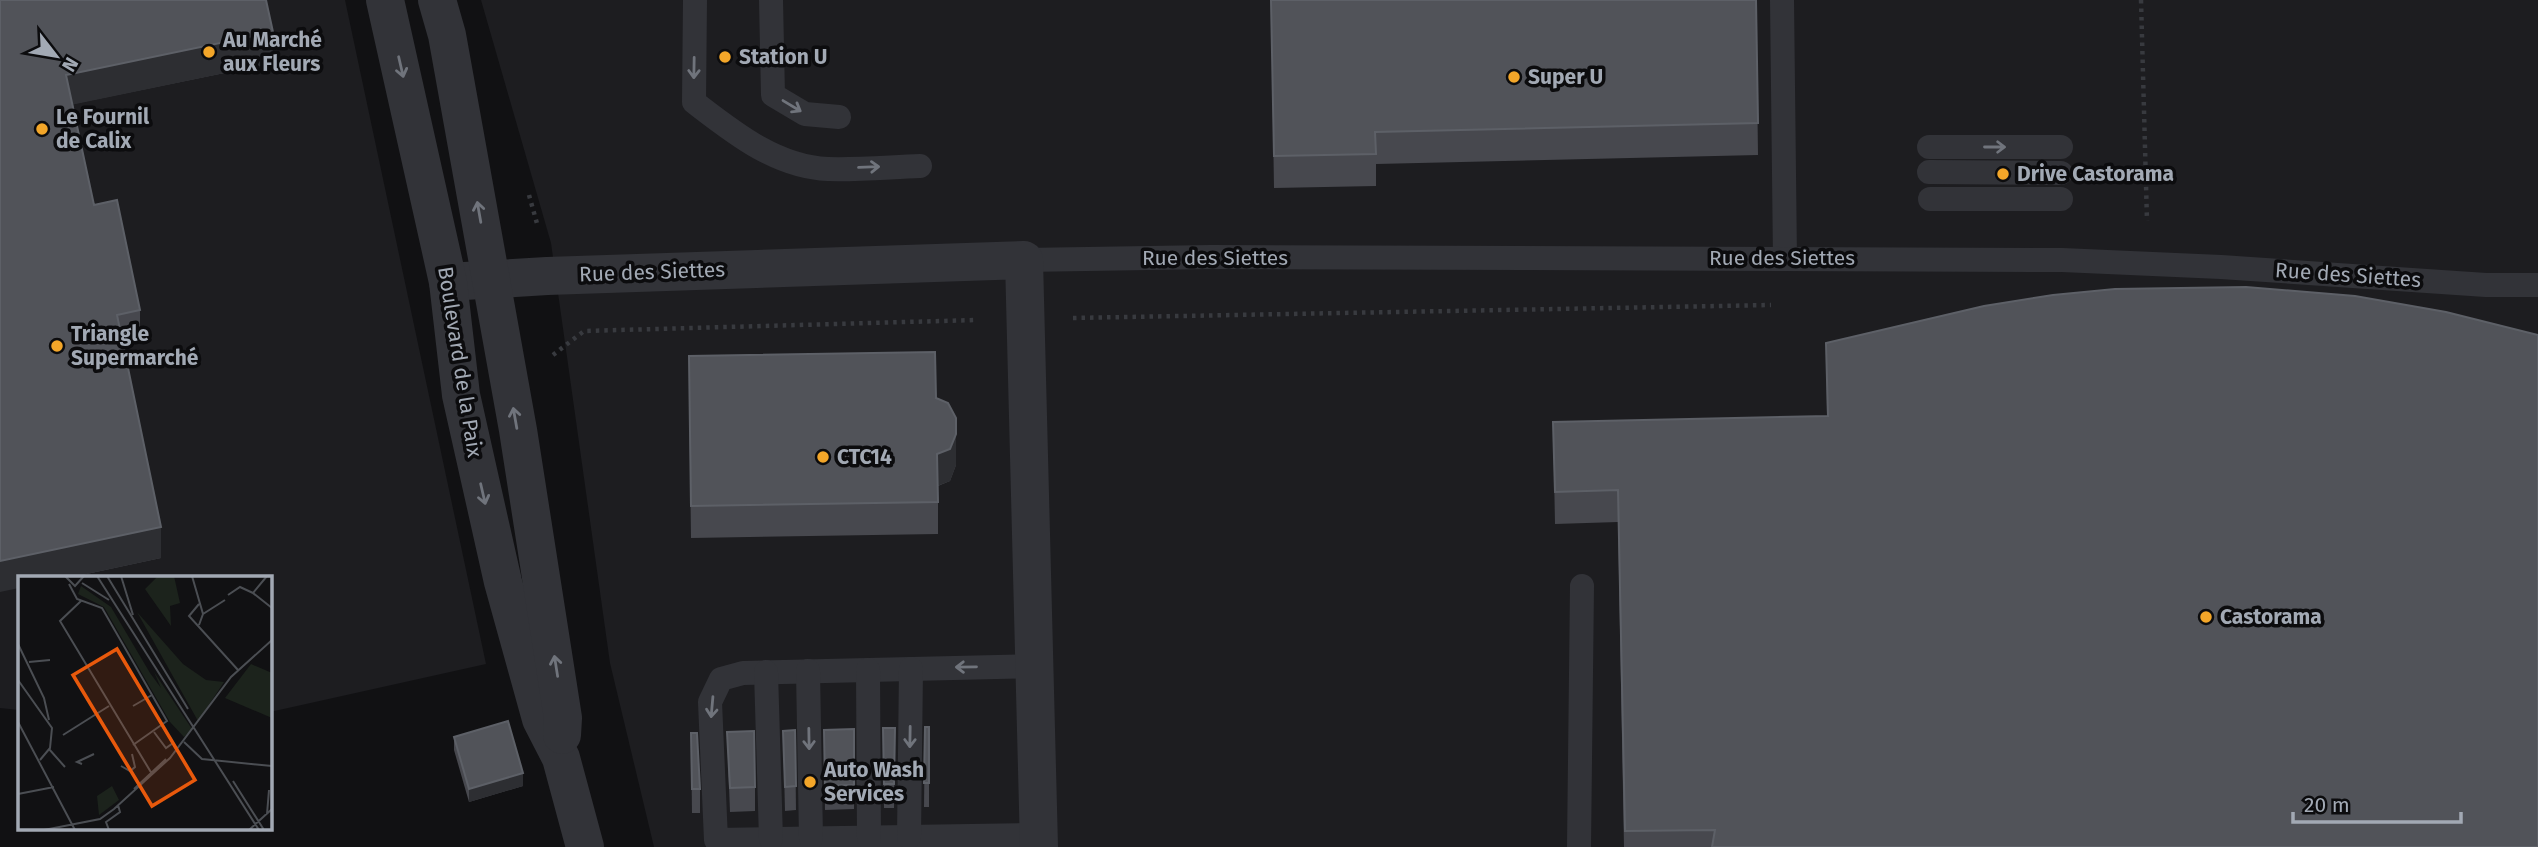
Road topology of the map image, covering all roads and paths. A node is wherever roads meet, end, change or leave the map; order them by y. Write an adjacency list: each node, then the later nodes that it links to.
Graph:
1 (385, 0): 19 (street, Boulevard de la Paix, one-way to 19)
2 (437, 0): 18 (street, Boulevard de la Paix, one-way to 2)
3 (695, 0): 10 (lane, one-way to 10)
4 (771, 0): 7 (lane, one-way to 7)
5 (1782, 0): 15 (lane)
6 (2141, 0): 17 (path)
7 (839, 117)
8 (1929, 147): 9 (lane, one-way to 9)
9 (2061, 147)
10 (920, 166)
11 (1929, 172): 12 (lane)
12 (2061, 173)
13 (1930, 199): 14 (lane)
14 (2062, 199)
15 (1785, 259): 16 (lane, Rue des Siettes); 17 (lane, Rue des Siettes)
16 (1024, 260): 18 (street, Rue des Siettes); 22 (street)
17 (2148, 264): 20 (lane, Rue des Siettes)
18 (491, 279): 19 (street, Rue des Siettes); 30 (street, Boulevard de la Paix, one-way to 18)
19 (448, 282): 30 (street, Boulevard de la Paix, one-way to 30)
20 (2538, 285)
21 (1764, 305): 22 (path)
22 (1026, 318): 23 (path); 25 (street)
23 (545, 363)
24 (1583, 586): 37 (lane)
25 (1034, 666): 26 (lane, one-way to 26); 35 (street)
26 (911, 668): 27 (lane); 31 (lane, one-way to 31)
27 (868, 670): 28 (lane); 33 (lane)
28 (808, 671): 29 (lane); 32 (lane, one-way to 32)
29 (766, 672): 34 (lane); 34 (lane, one-way to 34)
30 (561, 758): 36 (street, Boulevard de la Paix)
31 (909, 837): 33 (lane); 35 (lane)
32 (811, 838): 33 (lane); 34 (lane)
33 (869, 838)
34 (771, 839)
35 (1038, 841)
36 (585, 847)
37 (1579, 847)

